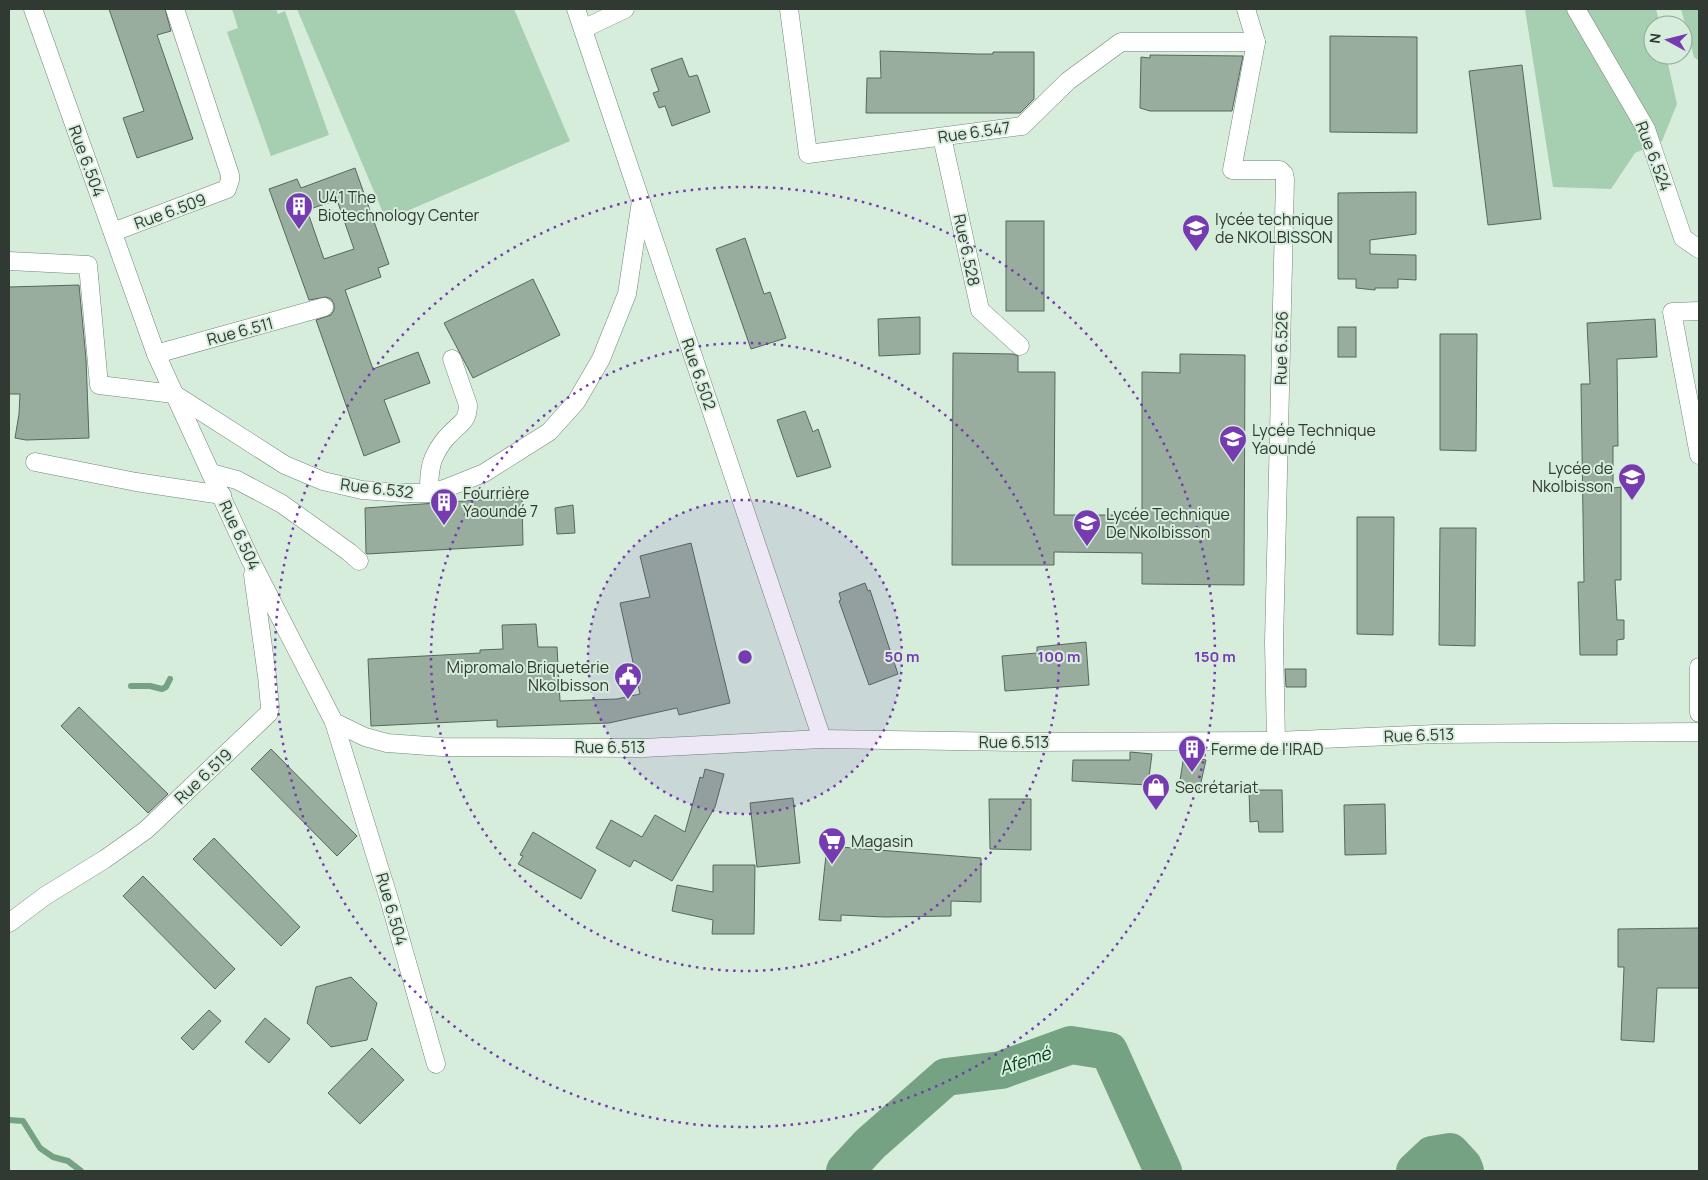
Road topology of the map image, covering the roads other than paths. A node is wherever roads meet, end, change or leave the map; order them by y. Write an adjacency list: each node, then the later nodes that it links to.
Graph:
1 (33, 9): 12 (street, Rue 6.504)
2 (175, 9): 12 (street, Rue 6.509)
3 (576, 9): 8 (street, Rue 6.502)
4 (625, 9): 8 (street)
5 (789, 9): 10 (street, Rue 6.547)
6 (1246, 9): 9 (street, Rue 6.526)
7 (1576, 9): 13 (street, Rue 6.524)
8 (583, 29): 11 (street, Rue 6.502)
9 (1256, 42): 10 (street, Rue 6.547); 33 (street, Rue 6.526)
10 (942, 137): 17 (street, Rue 6.528)
11 (641, 202): 24 (street, Rue 6.532); 32 (street, Rue 6.502)
12 (112, 232): 18 (street, Rue 6.504)
13 (1699, 249)
14 (9, 261): 20 (street, Rue 6.532)
15 (324, 308): 18 (street, Rue 6.511)
16 (1699, 311): 21 (street)
17 (1020, 346)
18 (156, 354): 20 (street, Rue 6.504)
19 (452, 359): 24 (street)
20 (174, 394): 23 (street, Rue 6.504); 24 (street, Rue 6.532)
21 (1699, 455)
22 (35, 462): 25 (street)
23 (212, 473): 25 (street, Rue 6.504); 27 (street)
24 (429, 493)
25 (222, 495): 26 (street, Rue 6.504)
26 (251, 561): 30 (street, Rue 6.504); 34 (street, Rue 6.519)
27 (359, 561)
28 (1699, 667): 29 (street)
29 (1699, 713)
30 (334, 722): 32 (street, Rue 6.513); 35 (street, Rue 6.504)
31 (1699, 732): 33 (street, Rue 6.513)
32 (822, 739): 33 (street, Rue 6.513)
33 (1276, 741)
34 (9, 923)
35 (436, 1064)

